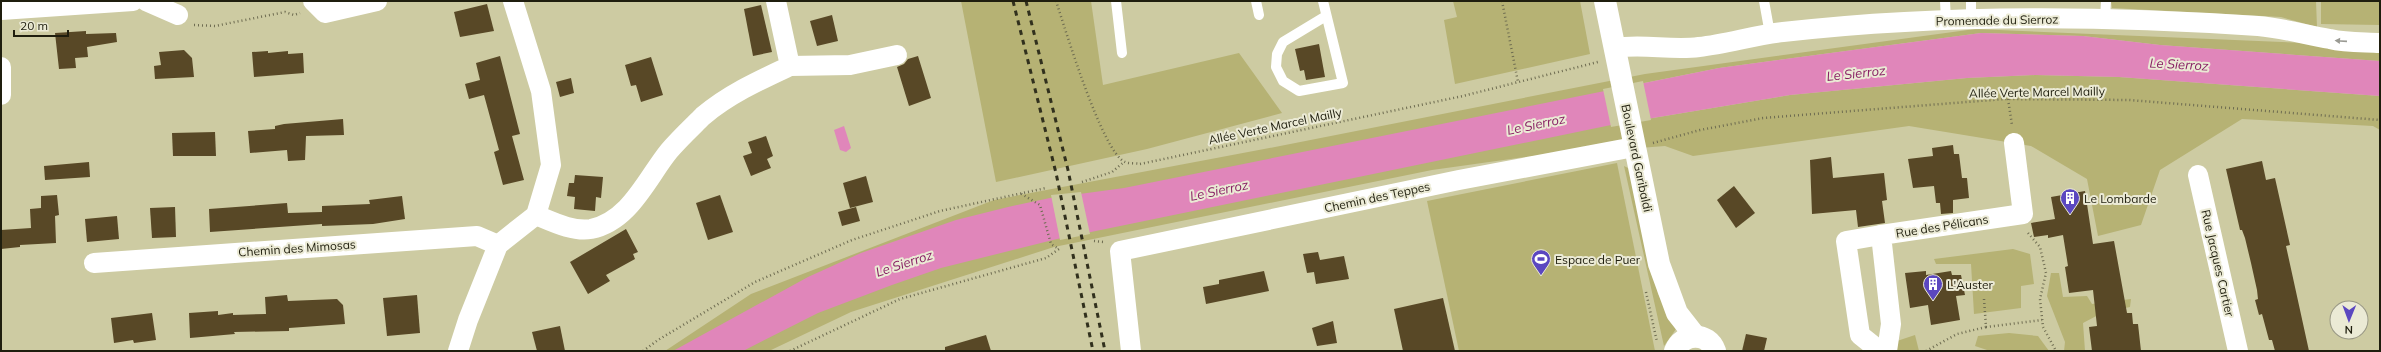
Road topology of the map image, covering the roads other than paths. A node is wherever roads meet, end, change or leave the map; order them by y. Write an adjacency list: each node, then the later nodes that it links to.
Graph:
1 (133, 1): 12 (street)
2 (146, 1): 16 (street)
3 (377, 1): 11 (street)
4 (513, 1): 30 (street)
5 (776, 1): 24 (street)
6 (1116, 1): 21 (lane)
7 (1256, 1): 17 (lane)
8 (1323, 1): 18 (lane)
9 (1605, 1): 23 (main road, Boulevard Garibaldi)
10 (1764, 1): 19 (lane)
11 (316, 4)
12 (1, 10)
13 (1945, 10): 14 (street, Promenade du Sierroz); 19 (street, Promenade du Sierroz)
14 (1971, 10): 15 (street, Promenade du Sierroz)
15 (2105, 10): 20 (street, Promenade du Sierroz, one-way to 15)
16 (178, 15)
17 (1259, 15)
18 (1326, 16): 18 (lane)
19 (1770, 34): 23 (street, Promenade du Sierroz)
20 (2380, 43)
21 (1122, 53)
22 (897, 55): 24 (street)
23 (1611, 60): 28 (main road, Boulevard Garibaldi)
24 (790, 66): 30 (street)
25 (1, 67): 26 (street)
26 (1, 95)
27 (2014, 143): 31 (street, Rue des Pélicans)
28 (1638, 144): 34 (main road, Boulevard Garibaldi); 36 (street, Chemin des Teppes)
29 (2198, 175): 40 (street, Rue Jacques Cartier)
30 (536, 215): 32 (street)
31 (1881, 235): 38 (street); 39 (street, Rue des Pélicans)
32 (498, 245): 33 (street, Chemin des Mimosas); 35 (street)
33 (94, 263)
34 (1676, 344): 37 (main road, Boulevard Garibaldi)
35 (458, 351)
36 (1131, 351)
37 (1715, 351)
38 (1880, 351)
39 (1887, 351)
40 (2238, 351)

